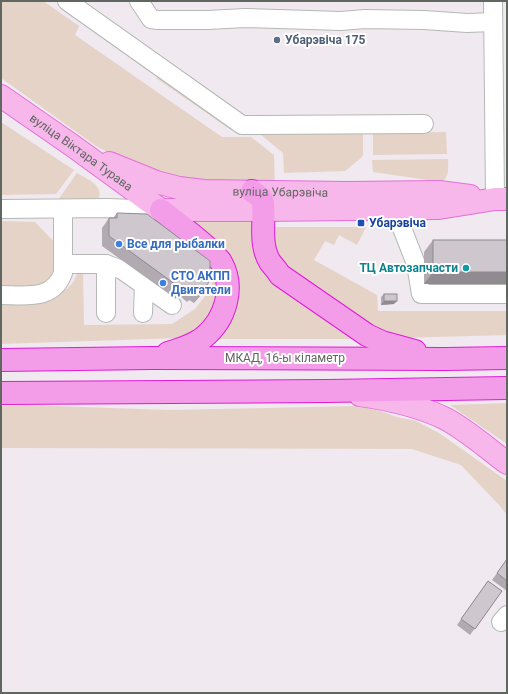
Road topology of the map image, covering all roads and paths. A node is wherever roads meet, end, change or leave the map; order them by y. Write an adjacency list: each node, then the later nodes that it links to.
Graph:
1 (66, 1): 6 (street)
2 (139, 1): 4 (street)
3 (493, 1): 4 (street)
4 (493, 22): 9 (street)
5 (1, 96): 7 (main road, вуліца Віктара Турава)
6 (424, 124)
7 (73, 146): 8 (main road, вуліца Убарэвіча); 13 (main road, вуліца Віктара Турава)
8 (252, 191): 9 (main road, вуліца Убарэвіча); 14 (highway)
9 (501, 199): 12 (main road, вуліца Убарэвіча)
10 (1, 209): 11 (street)
11 (63, 209): 13 (street); 15 (street)
12 (387, 209): 14 (main road, вуліца Убарэвіча); 18 (street)
13 (161, 210): 14 (main road, вуліца Убарэвіча); 23 (highway)
14 (264, 210): 25 (highway)
15 (63, 264): 16 (street); 19 (street)
16 (106, 264): 17 (street); 21 (street)
17 (144, 285): 20 (street); 22 (street)
18 (507, 294)
19 (1, 295)
20 (172, 305)
21 (106, 313)
22 (143, 313)
23 (152, 358): 25 (highway, МКАД, 16-ы кіламетр); 26 (highway, МКАД, 16-ы кіламетр)
24 (507, 358): 25 (highway, МКАД, 16-ы кіламетр)
25 (445, 359)
26 (1, 360)
27 (507, 388): 28 (highway)
28 (327, 391): 29 (highway); 30 (main road)
29 (1, 393)
30 (507, 462)

